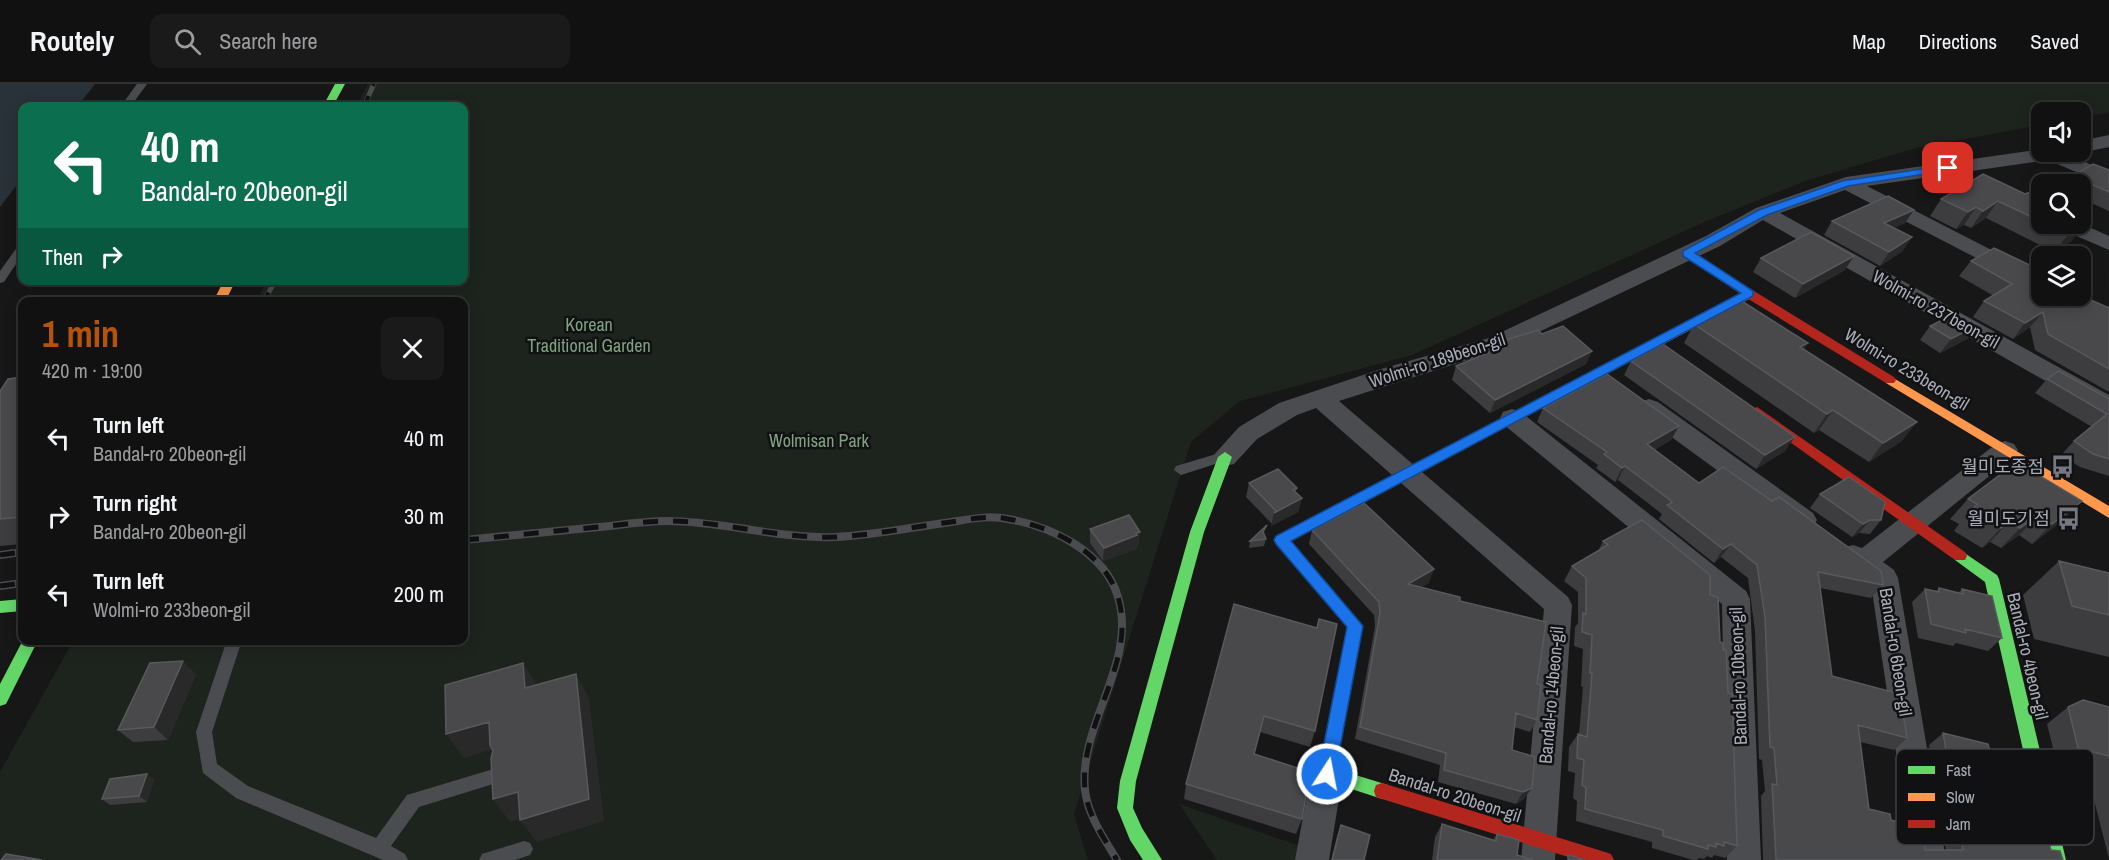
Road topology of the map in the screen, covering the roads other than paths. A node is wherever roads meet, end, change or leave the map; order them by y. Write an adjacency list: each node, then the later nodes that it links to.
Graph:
1 (142, 84): 3 (lane)
2 (340, 84): 4 (street)
3 (129, 102)
4 (330, 102)
5 (2109, 141): 6 (street)
6 (2091, 145)
7 (2031, 156): 9 (street, Wolmi-ro 189beon-gil)
8 (2073, 162): 10 (street)
9 (1948, 168): 11 (street, Wolmi-ro 189beon-gil); 12 (street)
10 (2109, 180)
11 (1846, 183): 13 (street, Wolmi-ro 189beon-gil); 19 (street)
12 (1979, 183)
13 (1763, 212): 16 (street, Wolmi-ro 189beon-gil); 24 (street, Wolmi-ro 237beon-gil)
14 (2087, 234): 15 (street)
15 (2109, 244)
16 (1687, 253): 20 (street, Wolmi-ro 233beon-gil); 22 (street, Wolmi-ro 189beon-gil)
17 (18, 254): 18 (lane)
18 (0, 279)
19 (2031, 279)
20 (1749, 294): 21 (street); 26 (street, Wolmi-ro 233beon-gil)
21 (1614, 384): 25 (street); 32 (street, Bandal-ro 6beon-gil)
22 (1320, 398): 27 (street, Wolmi-ro 189beon-gil); 29 (street)
23 (1743, 402): 31 (street, Bandal-ro 4beon-gil)
24 (2109, 406)
25 (1512, 418): 29 (street); 52 (street, Bandal-ro 10beon-gil)
26 (2005, 450): 30 (street, Wolmi-ro 233beon-gil); 31 (street)
27 (1225, 457): 28 (lane); 49 (street, Wolmi-ro 189beon-gil)
28 (1181, 470)
29 (1408, 473): 40 (street); 46 (street, Bandal-ro 14beon-gil)
30 (2109, 513)
31 (1913, 523): 32 (street); 39 (street, Bandal-ro 4beon-gil)
32 (1863, 563): 38 (street, Bandal-ro 6beon-gil)
33 (18, 605): 34 (street)
34 (0, 607)
35 (28, 645): 37 (street)
36 (233, 645): 44 (lane)
37 (0, 699)
38 (1911, 749)
39 (2031, 749)
40 (1327, 774): 46 (street, Bandal-ro 20beon-gil); 50 (street)
41 (500, 775): 44 (lane)
42 (1927, 845): 53 (street, Bandal-ro 6beon-gil)
43 (2054, 845): 54 (street, Bandal-ro 4beon-gil)
44 (379, 848): 47 (lane)
45 (524, 849): 48 (lane)
46 (1538, 850): 51 (street, Bandal-ro 20beon-gil)
47 (399, 860)
48 (488, 860)
49 (1153, 860)
50 (1312, 860)
51 (1605, 860)
52 (1744, 860)
53 (1929, 860)
54 (2057, 860)

